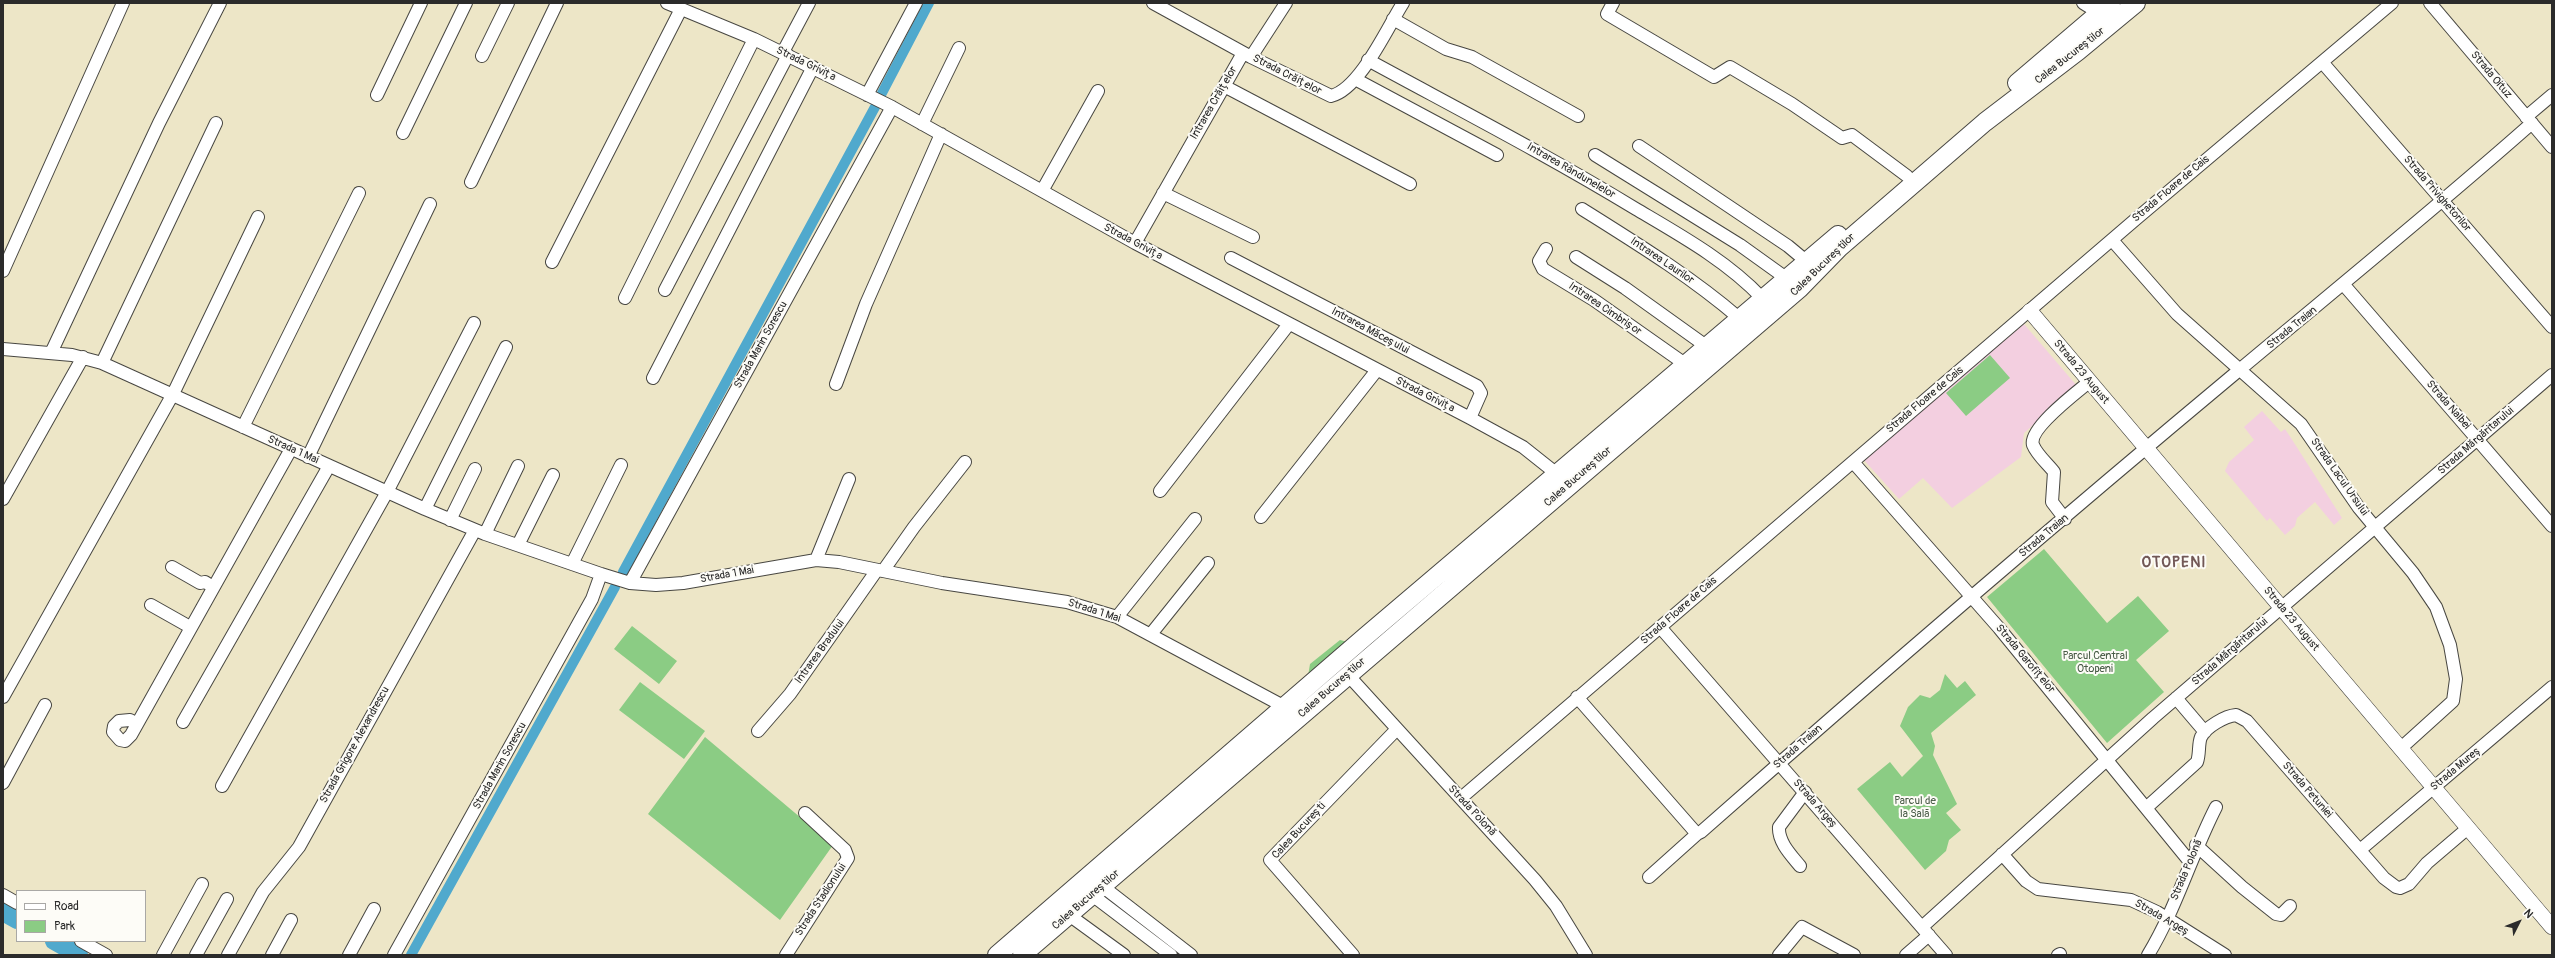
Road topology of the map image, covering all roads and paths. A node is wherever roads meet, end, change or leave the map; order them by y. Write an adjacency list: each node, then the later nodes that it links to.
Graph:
1 (123, 3): 64 (street)
2 (220, 3): 78 (street)
3 (421, 3): 33 (street)
4 (466, 3): 40 (street)
5 (508, 3): 25 (street)
6 (557, 3): 47 (street)
7 (667, 3): 19 (street, Strada Grivița)
8 (809, 3): 23 (street)
9 (916, 3): 32 (street)
10 (1153, 3): 24 (street)
11 (1286, 3): 24 (street, Intrarea Crăițelor)
12 (1403, 3): 20 (street, Strada Crăițelor)
13 (1613, 3): 46 (street)
14 (2083, 3): 18 (street)
15 (2136, 3): 131 (highway, Calea Bucureștilor)
16 (2392, 3): 27 (street, Strada Floare de Cais)
17 (2430, 3): 37 (street, Strada Oituz)
18 (2105, 8): 46 (highway, Calea Bucureștilor)
19 (681, 9): 21 (street, Strada Grivița); 63 (street)
20 (1393, 19): 26 (street, Strada Crăițelor); 36 (street)
21 (754, 39): 23 (street, Strada Grivița); 68 (street)
22 (959, 48): 39 (street)
23 (786, 54): 28 (street, Strada Grivița); 67 (street)
24 (1247, 55): 29 (street, Strada Crăițelor); 30 (street, Intrarea Crăițelor)
25 (482, 56)
26 (1368, 60): 29 (street, Strada Crăițelor); 69 (street, Intrarea Rândunelelor)
27 (2322, 62): 52 (street, Strada Privighetorilor); 57 (street, Strada Floare de Cais)
28 (813, 67): 32 (street, Strada Grivița); 85 (street)
29 (1355, 79): 44 (street)
30 (1224, 86): 48 (street); 50 (street, Intrarea Crăițelor)
31 (1098, 91): 49 (street)
32 (867, 94): 35 (street, Strada Grivița)
33 (376, 95)
34 (2552, 95): 37 (street, Strada Traian)
35 (892, 107): 39 (street, Strada Grivița); 122 (street, Strada Marin Sorescu)
36 (1578, 116)
37 (2529, 120): 43 (street, Strada Oituz); 52 (street, Strada Traian)
38 (216, 123): 80 (street)
39 (922, 124): 41 (street, Strada Grivița)
40 (403, 133)
41 (941, 134): 49 (street, Strada Grivița); 87 (street)
42 (1639, 146): 62 (street)
43 (2552, 147)
44 (1497, 155)
45 (1595, 155): 65 (street)
46 (1907, 176): 62 (highway, Calea Bucureștilor)
47 (471, 182)
48 (1410, 184)
49 (1042, 191): 58 (street, Strada Grivița)
50 (1163, 192): 56 (street); 58 (street, Intrarea Crăițelor)
51 (359, 193): 90 (street)
52 (2443, 201): 66 (street, Strada Traian); 74 (street, Strada Privighetorilor)
53 (430, 204): 94 (street)
54 (1582, 209): 71 (street, Intrarea Laurilor)
55 (258, 217): 88 (street)
56 (1253, 237)
57 (2112, 240): 70 (street, Strada Floare de Cais); 82 (street, Strada Lacul Ursului)
58 (1135, 243): 73 (street, Strada Grivița)
59 (1546, 249): 81 (street, Intrarea Cimbrișor)
60 (1576, 257): 75 (street)
61 (1231, 258): 89 (street, Intrarea Măceșului)
62 (1806, 261): 65 (highway, Calea Bucureștilor)
63 (552, 262)
64 (3, 271)
65 (1786, 278): 69 (highway, Calea Bucureștilor)
66 (2344, 285): 82 (street, Strada Traian); 91 (street, Strada Nalbei)
67 (666, 290)
68 (624, 298)
69 (1762, 298): 71 (highway, Calea Bucureștilor)
70 (2030, 310): 86 (main road, Strada 23 August); 96 (street, Strada Floare de Cais)
71 (1739, 318): 75 (highway, Calea Bucureștilor)
72 (474, 323): 105 (street)
73 (1289, 324): 83 (street, Strada Grivița); 104 (street)
74 (2552, 327)
75 (1706, 346): 81 (highway, Calea Bucureștilor)
76 (506, 347): 107 (street)
77 (3, 349): 78 (street, Strada 1 Mai)
78 (52, 353): 79 (street, Strada 1 Mai)
79 (82, 357): 80 (street, Strada 1 Mai); 106 (street)
80 (102, 362): 88 (street, Strada 1 Mai)
81 (1685, 364): 101 (highway, Calea Bucureștilor)
82 (2240, 369): 93 (street, Strada Traian); 113 (street, Strada Lacul Ursului)
83 (1377, 370): 89 (street, Strada Grivița); 108 (street)
84 (2552, 375): 91 (street, Strada Mărgăritarului)
85 (653, 378)
86 (2089, 382): 93 (main road, Strada 23 August); 110 (street)
87 (836, 384)
88 (173, 394): 90 (street, Strada 1 Mai); 133 (street)
89 (1470, 418): 101 (street, Strada Grivița)
90 (243, 427): 92 (street, Strada 1 Mai)
91 (2478, 439): 112 (street, Strada Nalbei); 113 (street, Strada Mărgăritarului)
92 (291, 449): 94 (street, Strada 1 Mai); 123 (street)
93 (2146, 449): 110 (street, Strada Traian); 126 (main road, Strada 23 August)
94 (308, 457): 98 (street, Strada 1 Mai)
95 (965, 462): 120 (street)
96 (1853, 462): 124 (street, Strada Garofițelor); 129 (street, Strada Floare de Cais)
97 (621, 465): 118 (street)
98 (329, 466): 105 (street, Strada 1 Mai); 138 (street)
99 (518, 466): 114 (street)
100 (475, 469): 111 (street)
101 (1557, 474): 137 (highway, Calea Bucureștilor)
102 (553, 475): 115 (street)
103 (849, 479): 116 (street)
104 (1160, 491)
105 (387, 492): 107 (street, Strada 1 Mai); 147 (street)
106 (3, 499)
107 (425, 509): 111 (street, Strada 1 Mai)
108 (1260, 517)
109 (1195, 519): 127 (street)
110 (2066, 519): 124 (street, Strada Traian)
111 (450, 520): 114 (street, Strada 1 Mai)
112 (2552, 526)
113 (2376, 528): 126 (street, Strada Mărgăritarului); 143 (street, Strada Lacul Ursului)
114 (480, 532): 115 (street, Strada 1 Mai); 178 (street, Strada Grigore Alexandrescu)
115 (518, 545): 118 (street, Strada 1 Mai)
116 (816, 560): 120 (street, Strada 1 Mai); 122 (street, Strada 1 Mai)
117 (1208, 563): 130 (street)
118 (572, 564): 121 (street, Strada 1 Mai)
119 (172, 567): 123 (street)
120 (880, 570): 127 (street, Strada 1 Mai); 141 (street, Intrarea Bradului)
121 (601, 574): 122 (street, Strada 1 Mai); 181 (street, Strada Marin Sorescu)
122 (630, 583)
123 (213, 587): 128 (street)
124 (1971, 596): 144 (street, Strada Garofițelor); 145 (street, Strada Traian)
125 (151, 605): 128 (street)
126 (2282, 607): 135 (street, Strada Mărgăritarului); 143 (main road, Strada 23 August)
127 (1117, 618): 130 (street, Strada 1 Mai)
128 (190, 627): 139 (street)
129 (1660, 627): 134 (street, Strada Floare de Cais); 145 (street, Strada Argeș)
130 (1151, 634): 137 (street, Strada 1 Mai)
131 (1348, 675): 140 (street, Strada Polonă); 163 (highway, Calea Bucureștilor)
132 (2552, 688): 148 (street, Strada Mureș)
133 (3, 697)
134 (1577, 697): 150 (street, Strada Floare de Cais); 155 (street)
135 (2176, 698): 142 (street); 144 (street, Strada Mărgăritarului)
136 (45, 705): 146 (street)
137 (1285, 706): 183 (highway, Calea Bucureștilor)
138 (183, 722)
139 (137, 724)
140 (1397, 729): 150 (street, Strada Polonă); 188 (street, Calea București)
141 (758, 730)
142 (2205, 732): 151 (street); 157 (street, Strada Petuniei)
143 (2401, 748): 148 (main road, Strada 23 August)
144 (2106, 760): 151 (street, Strada Garofițelor); 158 (street, Strada Mărgăritarului)
145 (1780, 763): 149 (street, Strada Argeș); 155 (street, Strada Traian)
146 (3, 783)
147 (222, 786)
148 (2434, 787): 154 (main road, Strada 23 August); 157 (street, Strada Mureș)
149 (1805, 792): 160 (street); 173 (street, Strada Argeș)
150 (1461, 798): 189 (street, Strada Polonă)
151 (2146, 808): 159 (street, Strada Garofițelor)
152 (2216, 808): 156 (street, Strada Polonă)
153 (805, 814): 182 (street, Strada Stadionului)
154 (2468, 828): 157 (street, Strada Petuniei); 172 (main road, Strada 23 August)
155 (1697, 834): 161 (street, Strada Traian)
156 (2196, 845): 159 (street, Strada Polonă); 167 (street)
157 (2360, 850)
158 (2002, 854): 170 (street, Strada Argeș); 173 (street)
159 (2190, 862): 170 (street, Strada Polonă)
160 (1800, 866)
161 (1650, 877)
162 (202, 884): 176 (street)
163 (1097, 891): 169 (highway, Calea Bucureștilor); 186 (street); 187 (street)
164 (3, 895): 166 (street)
165 (227, 899): 177 (street)
166 (16, 902)
167 (2290, 906)
168 (374, 909): 180 (street)
169 (1069, 915): 184 (highway, Calea Bucureștilor); 185 (street)
170 (2167, 919): 194 (street, Strada Polonă); 195 (street, Strada Argeș)
171 (291, 920): 179 (street)
172 (2552, 927)
173 (1925, 931): 192 (street); 193 (street, Strada Argeș)
174 (83, 942): 175 (street)
175 (106, 955)
176 (162, 955)
177 (196, 955)
178 (228, 955)
179 (272, 955)
180 (349, 955)
181 (394, 955)
182 (786, 955)
183 (997, 955)
184 (1022, 955)
185 (1124, 955)
186 (1172, 955)
187 (1191, 955)
188 (1353, 955)
189 (1586, 955)
190 (1779, 955): 191 (street)
191 (1854, 955)
192 (1906, 955)
193 (1946, 955)
194 (2148, 955)
195 (2225, 955)

